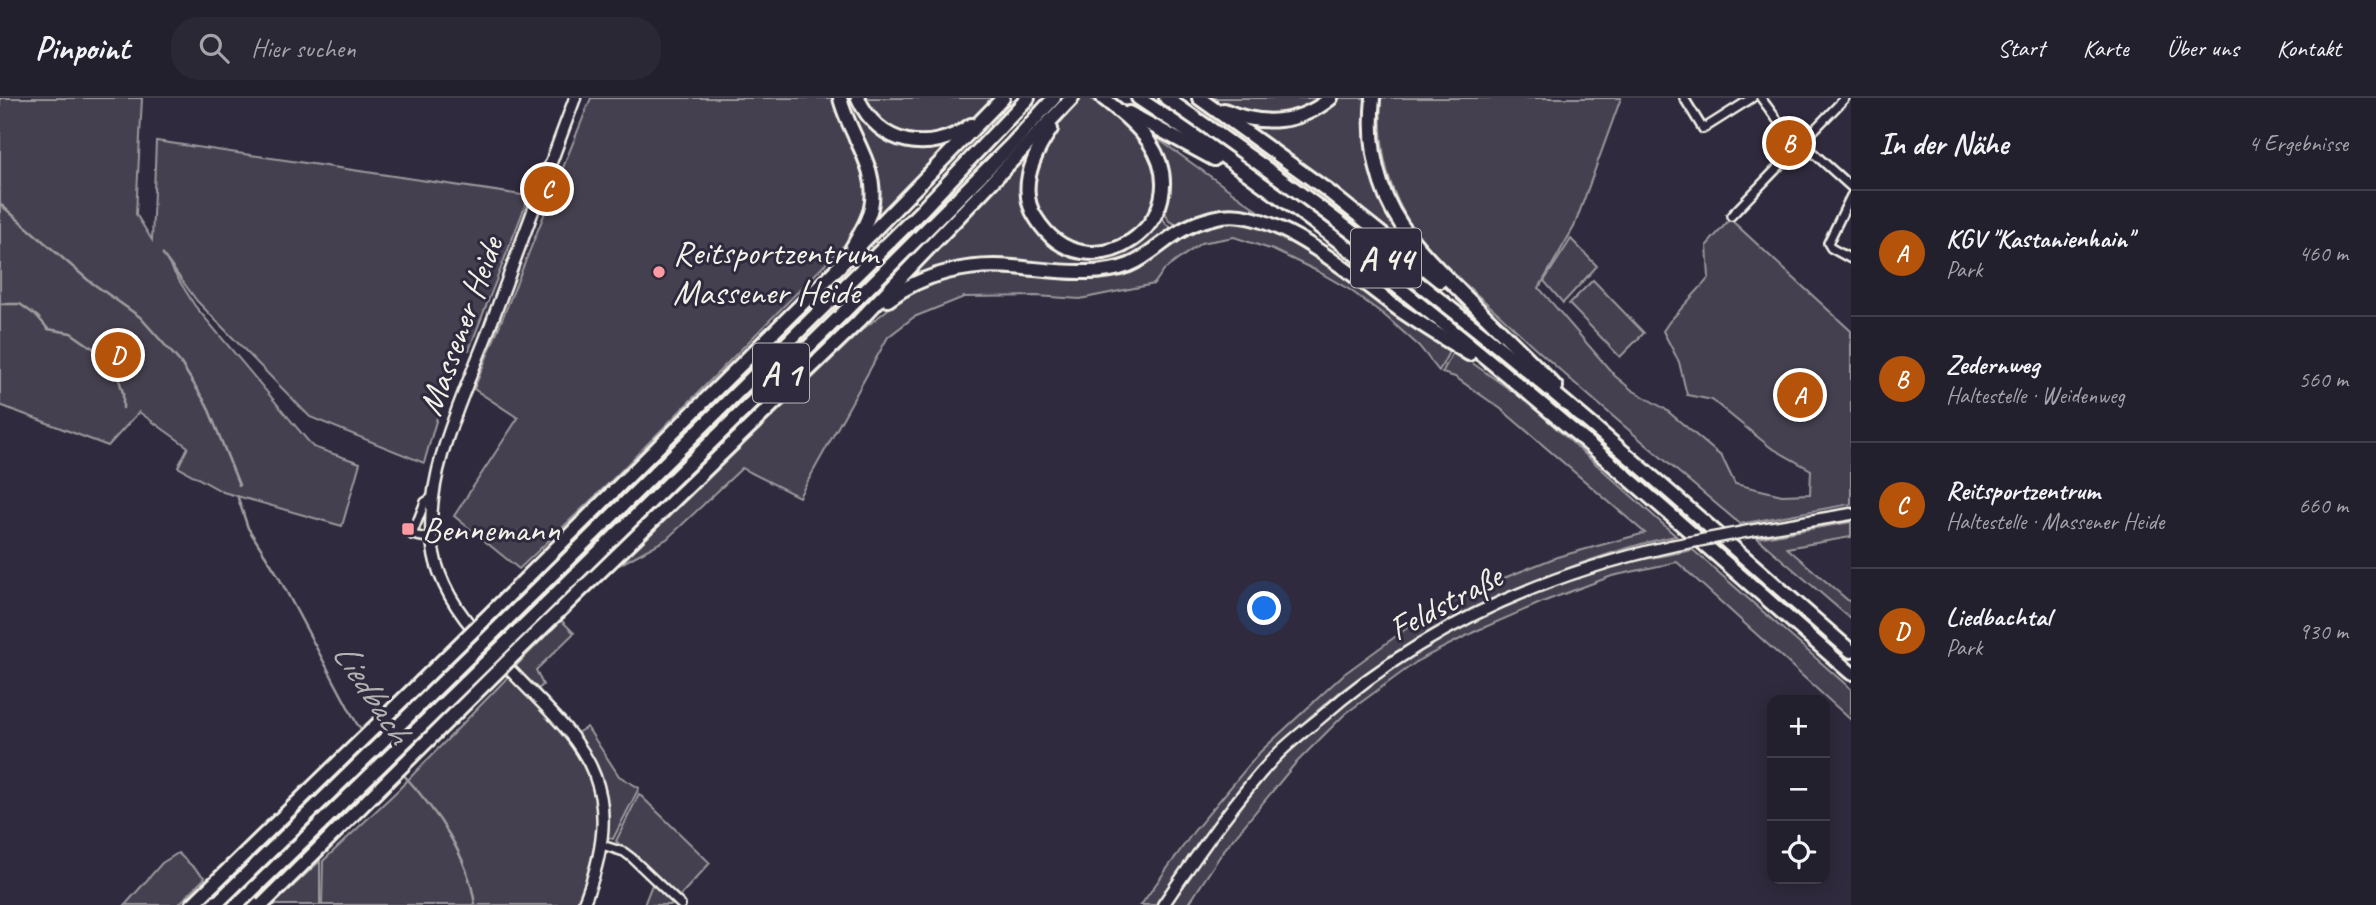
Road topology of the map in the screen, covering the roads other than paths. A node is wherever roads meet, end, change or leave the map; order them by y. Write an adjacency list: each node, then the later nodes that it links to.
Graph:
1 (575, 98): 29 (street, Massener Heide)
2 (840, 98): 24 (highway)
3 (858, 98): 17 (highway)
4 (1028, 98): 35 (highway, A 1, bridge)
5 (1054, 98): 37 (highway, A 1, bridge)
6 (1073, 98): 7 (highway); 25 (highway)
7 (1104, 98): 19 (highway)
8 (1138, 98): 19 (highway, A 44)
9 (1166, 98): 28 (highway, A 44)
10 (1200, 98): 11 (highway); 26 (highway)
11 (1332, 98)
12 (1373, 98): 26 (highway)
13 (1684, 98): 14 (street)
14 (1752, 98)
15 (1761, 98): 18 (street)
16 (1844, 98): 18 (street)
17 (1000, 102): 24 (highway)
18 (1801, 143): 20 (street); 22 (street)
19 (1258, 183): 27 (highway, A 44)
20 (1851, 187)
21 (1851, 196): 23 (street)
22 (1731, 216)
23 (1851, 259)
24 (822, 284): 36 (highway, bridge)
25 (859, 321): 27 (highway); 38 (highway, bridge)
26 (1494, 326): 28 (highway)
27 (1530, 395): 33 (highway, A 44)
28 (1597, 429): 32 (highway, A 44)
29 (433, 497): 31 (street, Massener Heide); 31 (street, Massener Heide)
30 (1851, 514): 41 (street, Feldstraße, bridge)
31 (432, 539): 34 (street, Massener Heide)
32 (1851, 651)
33 (1851, 673)
34 (602, 845): 39 (street, Massener Heide); 40 (street)
35 (217, 903)
36 (192, 905)
37 (237, 905)
38 (262, 905)
39 (583, 905)
40 (681, 905)
41 (1163, 905)

